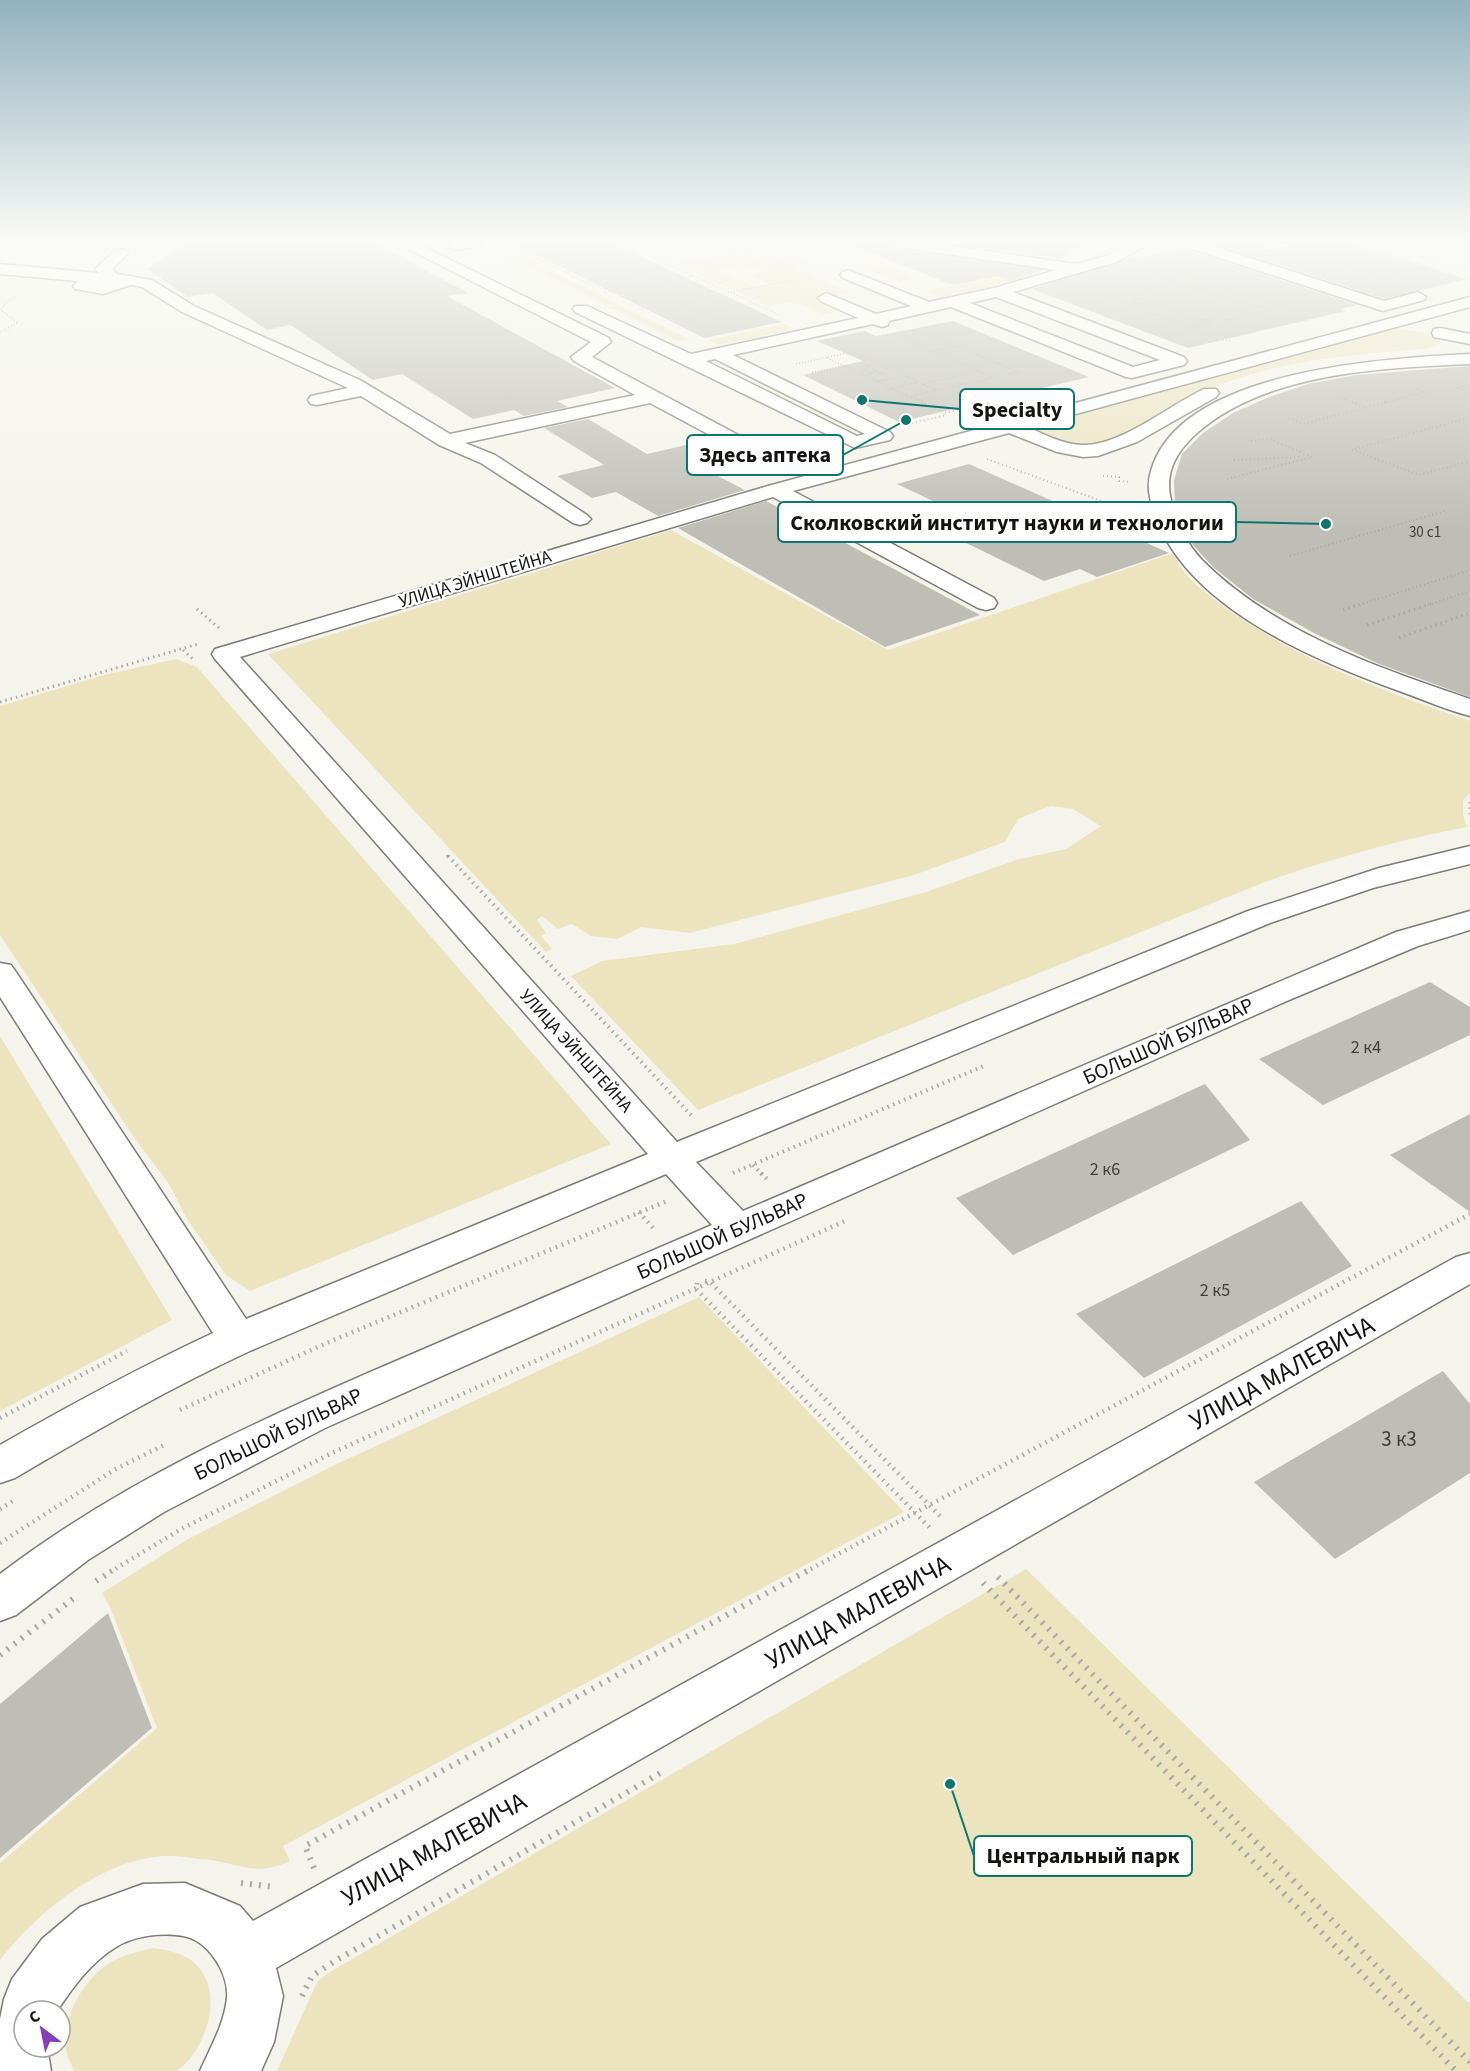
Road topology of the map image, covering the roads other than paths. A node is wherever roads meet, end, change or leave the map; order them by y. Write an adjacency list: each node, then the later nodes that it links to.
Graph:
1 (252, 339): 15 (street)
2 (596, 339): 16 (street)
3 (644, 339): 14 (street)
4 (789, 339): 12 (street)
5 (1046, 339): 6 (street)
6 (1119, 339)
7 (1334, 339): 20 (street, УЛИЦА ЭЙНШТЕЙНА)
8 (1438, 339): 10 (street)
9 (1470, 339): 10 (street)
10 (1443, 341): 11 (street); 18 (street)
11 (1470, 348)
12 (717, 354): 14 (street); 14 (street)
13 (1470, 359): 19 (street)
14 (688, 360)
15 (364, 390): 17 (street); 21 (street)
16 (652, 397): 21 (street); 22 (street)
17 (317, 400)
18 (1190, 404): 19 (street); 20 (street)
19 (1213, 409): 26 (street)
20 (1008, 425): 23 (street, УЛИЦА ЭЙНШТЕЙНА)
21 (446, 441): 24 (street)
22 (782, 466)
23 (775, 490): 25 (street); 30 (street, УЛИЦА ЭЙНШТЕЙНА)
24 (580, 519)
25 (986, 603)
26 (1470, 708)
27 (1470, 855): 30 (street)
28 (1470, 920): 31 (street, БОЛЬШОЙ БУЛЬВАР)
29 (0, 972): 33 (street)
30 (672, 1158): 31 (street, УЛИЦА ЭЙНШТЕЙНА); 33 (street)
31 (738, 1229): 35 (street, БОЛЬШОЙ БУЛЬВАР)
32 (1470, 1267): 36 (street, УЛИЦА МАЛЕВИЧА)
33 (238, 1339): 34 (street)
34 (0, 1466)
35 (0, 1601)
36 (246, 1955): 37 (street); 38 (street)
37 (32, 1999)
38 (229, 2071)

